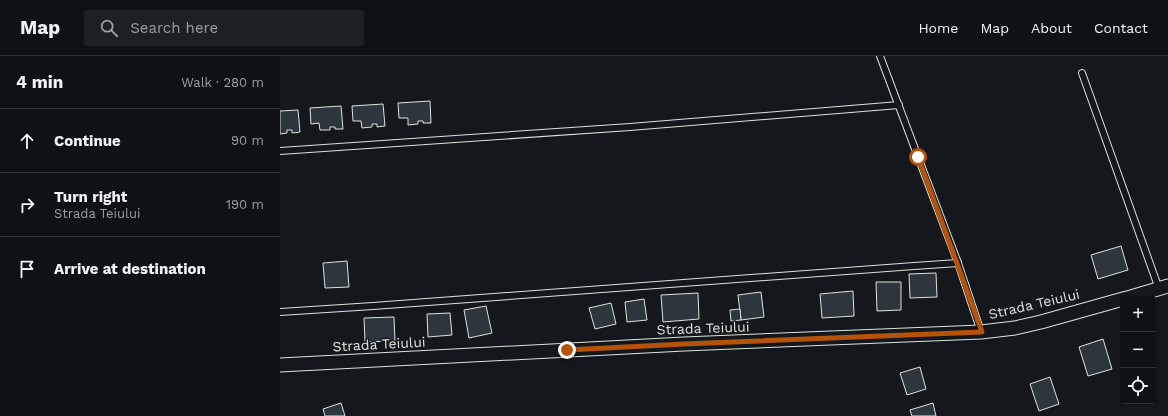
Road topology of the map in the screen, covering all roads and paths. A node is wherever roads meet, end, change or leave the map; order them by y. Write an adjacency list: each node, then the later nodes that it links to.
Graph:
1 (880, 56): 3 (lane)
2 (1082, 73): 6 (lane)
3 (899, 105): 4 (lane); 5 (lane)
4 (280, 151)
5 (958, 263): 9 (lane); 10 (lane)
6 (1163, 288): 7 (street, Strada Teiului)
7 (1134, 296)
8 (1120, 300): 10 (street, Strada Teiului)
9 (280, 312)
10 (982, 332): 11 (street, Strada Teiului)
11 (280, 365)

